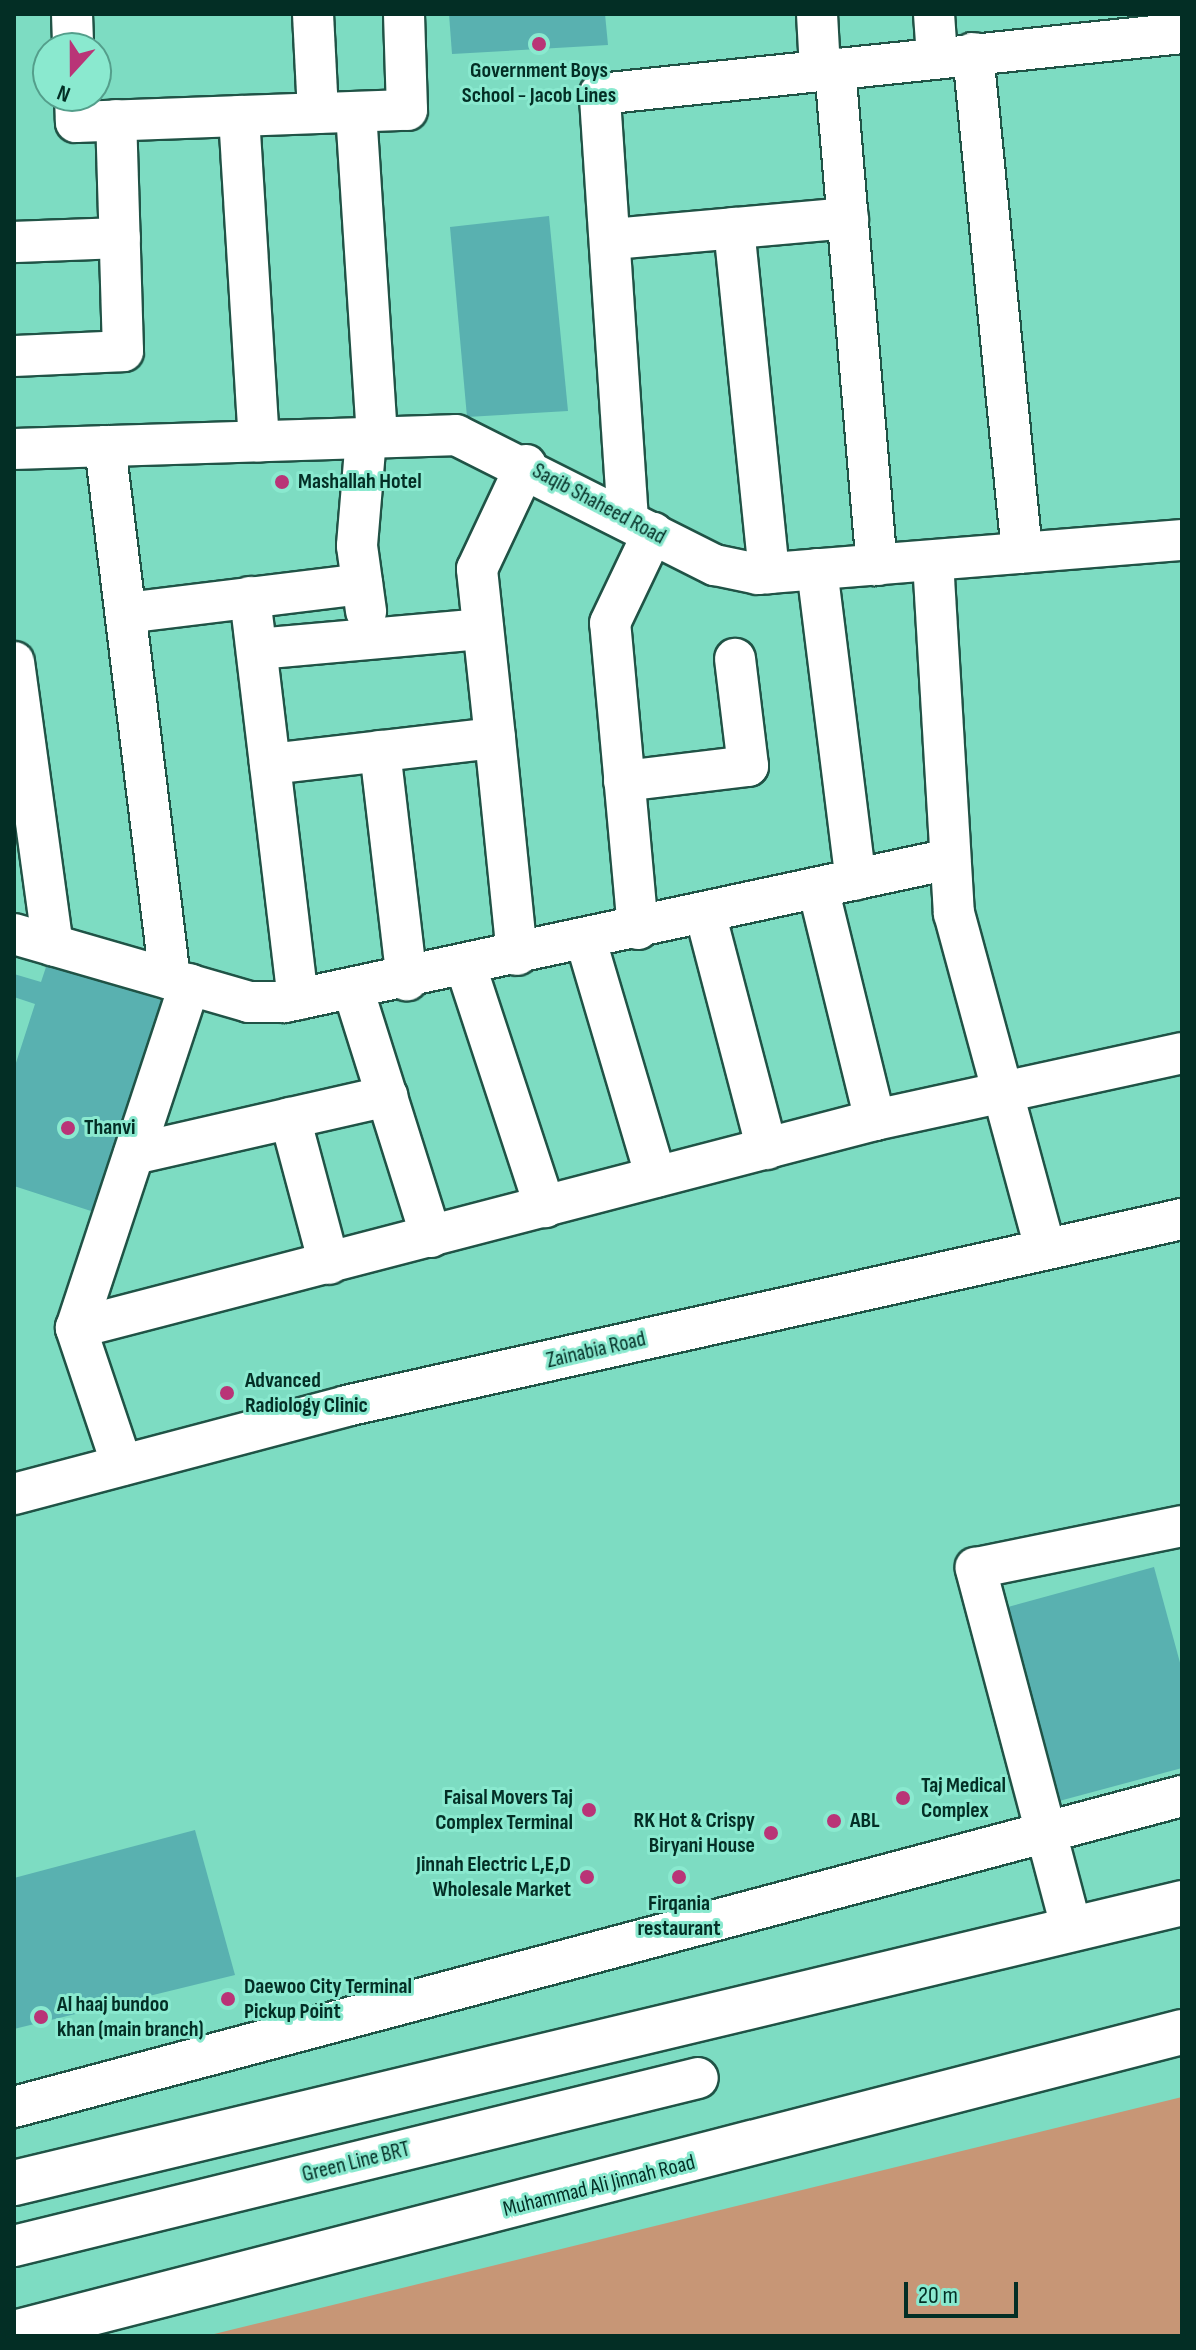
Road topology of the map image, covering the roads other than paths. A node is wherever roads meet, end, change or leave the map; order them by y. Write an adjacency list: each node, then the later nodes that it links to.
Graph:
1 (313, 14): 9 (street)
2 (404, 14): 9 (street)
3 (817, 14): 7 (street)
4 (934, 14): 6 (street)
5 (1182, 33): 6 (street)
6 (955, 55): 7 (street); 25 (street)
7 (828, 68): 12 (street); 15 (street)
8 (76, 112): 11 (street)
9 (337, 113): 10 (street); 18 (street)
10 (239, 116): 11 (street); 19 (street)
11 (116, 120): 14 (street)
12 (848, 218): 13 (street); 27 (street)
13 (734, 228): 15 (street); 29 (street)
14 (120, 238): 16 (street); 17 (street)
15 (613, 239): 23 (street)
16 (14, 242)
17 (14, 356)
18 (371, 438): 19 (street, Saqib Shaheed Road); 22 (street, Saqib Shaheed Road); 30 (street)
19 (259, 441): 20 (street, Saqib Shaheed Road)
20 (105, 446): 21 (street, Saqib Shaheed Road); 32 (street)
21 (14, 449)
22 (526, 465): 23 (street, Saqib Shaheed Road); 33 (street)
23 (641, 526): 29 (street, Saqib Shaheed Road); 41 (street)
24 (1182, 540): 25 (street, Saqib Shaheed Road)
25 (1022, 553): 26 (street, Saqib Shaheed Road)
26 (933, 561): 27 (street, Saqib Shaheed Road); 42 (street)
27 (877, 565): 28 (street, Saqib Shaheed Road)
28 (817, 569): 29 (street, Saqib Shaheed Road); 43 (street)
29 (769, 573)
30 (362, 584): 31 (street); 34 (street)
31 (250, 597): 32 (street); 35 (street)
32 (126, 613): 53 (street)
33 (483, 629): 34 (street); 38 (street)
34 (369, 639): 35 (street)
35 (257, 649): 40 (street)
36 (735, 659): 41 (street)
37 (14, 662): 49 (street)
38 (495, 738): 39 (street); 50 (street)
39 (380, 751): 40 (street); 52 (street)
40 (270, 764): 55 (street)
41 (624, 781): 46 (street)
42 (950, 859): 43 (street); 57 (street)
43 (856, 880): 44 (street)
44 (818, 888): 45 (street); 60 (street)
45 (705, 913): 46 (street); 61 (street)
46 (638, 929): 48 (street)
47 (14, 934): 49 (street)
48 (586, 941): 50 (street); 63 (street)
49 (53, 945): 53 (street)
50 (517, 955): 51 (street)
51 (466, 967): 52 (street); 64 (street)
52 (407, 980): 54 (street)
53 (180, 982): 55 (street); 62 (street)
54 (353, 989): 55 (street); 58 (street)
55 (298, 999)
56 (1182, 1053): 57 (street)
57 (1001, 1089): 60 (street); 67 (street)
58 (387, 1096): 59 (street); 66 (street)
59 (290, 1118): 62 (street); 68 (street)
60 (875, 1120): 61 (street)
61 (767, 1149): 63 (street)
62 (134, 1154): 69 (street)
63 (656, 1177): 64 (street)
64 (545, 1207): 66 (street)
65 (1182, 1219): 67 (street, Zainabia Road)
66 (431, 1237): 68 (street)
67 (1045, 1249): 70 (street, Zainabia Road)
68 (329, 1264): 69 (street)
69 (76, 1328): 70 (street)
70 (122, 1465): 71 (street, Zainabia Road)
71 (14, 1494)
72 (1182, 1526): 74 (street)
73 (1182, 1796): 74 (street)
74 (1045, 1835): 76 (street); 79 (street)
75 (1182, 1903): 76 (highway)
76 (1072, 1930): 80 (highway)
77 (1182, 2032): 82 (highway, Muhammad Ali Jinnah Road)
78 (698, 2078): 81 (street, Green Line BRT)
79 (14, 2107)
80 (14, 2183)
81 (14, 2246)
82 (29, 2332)

